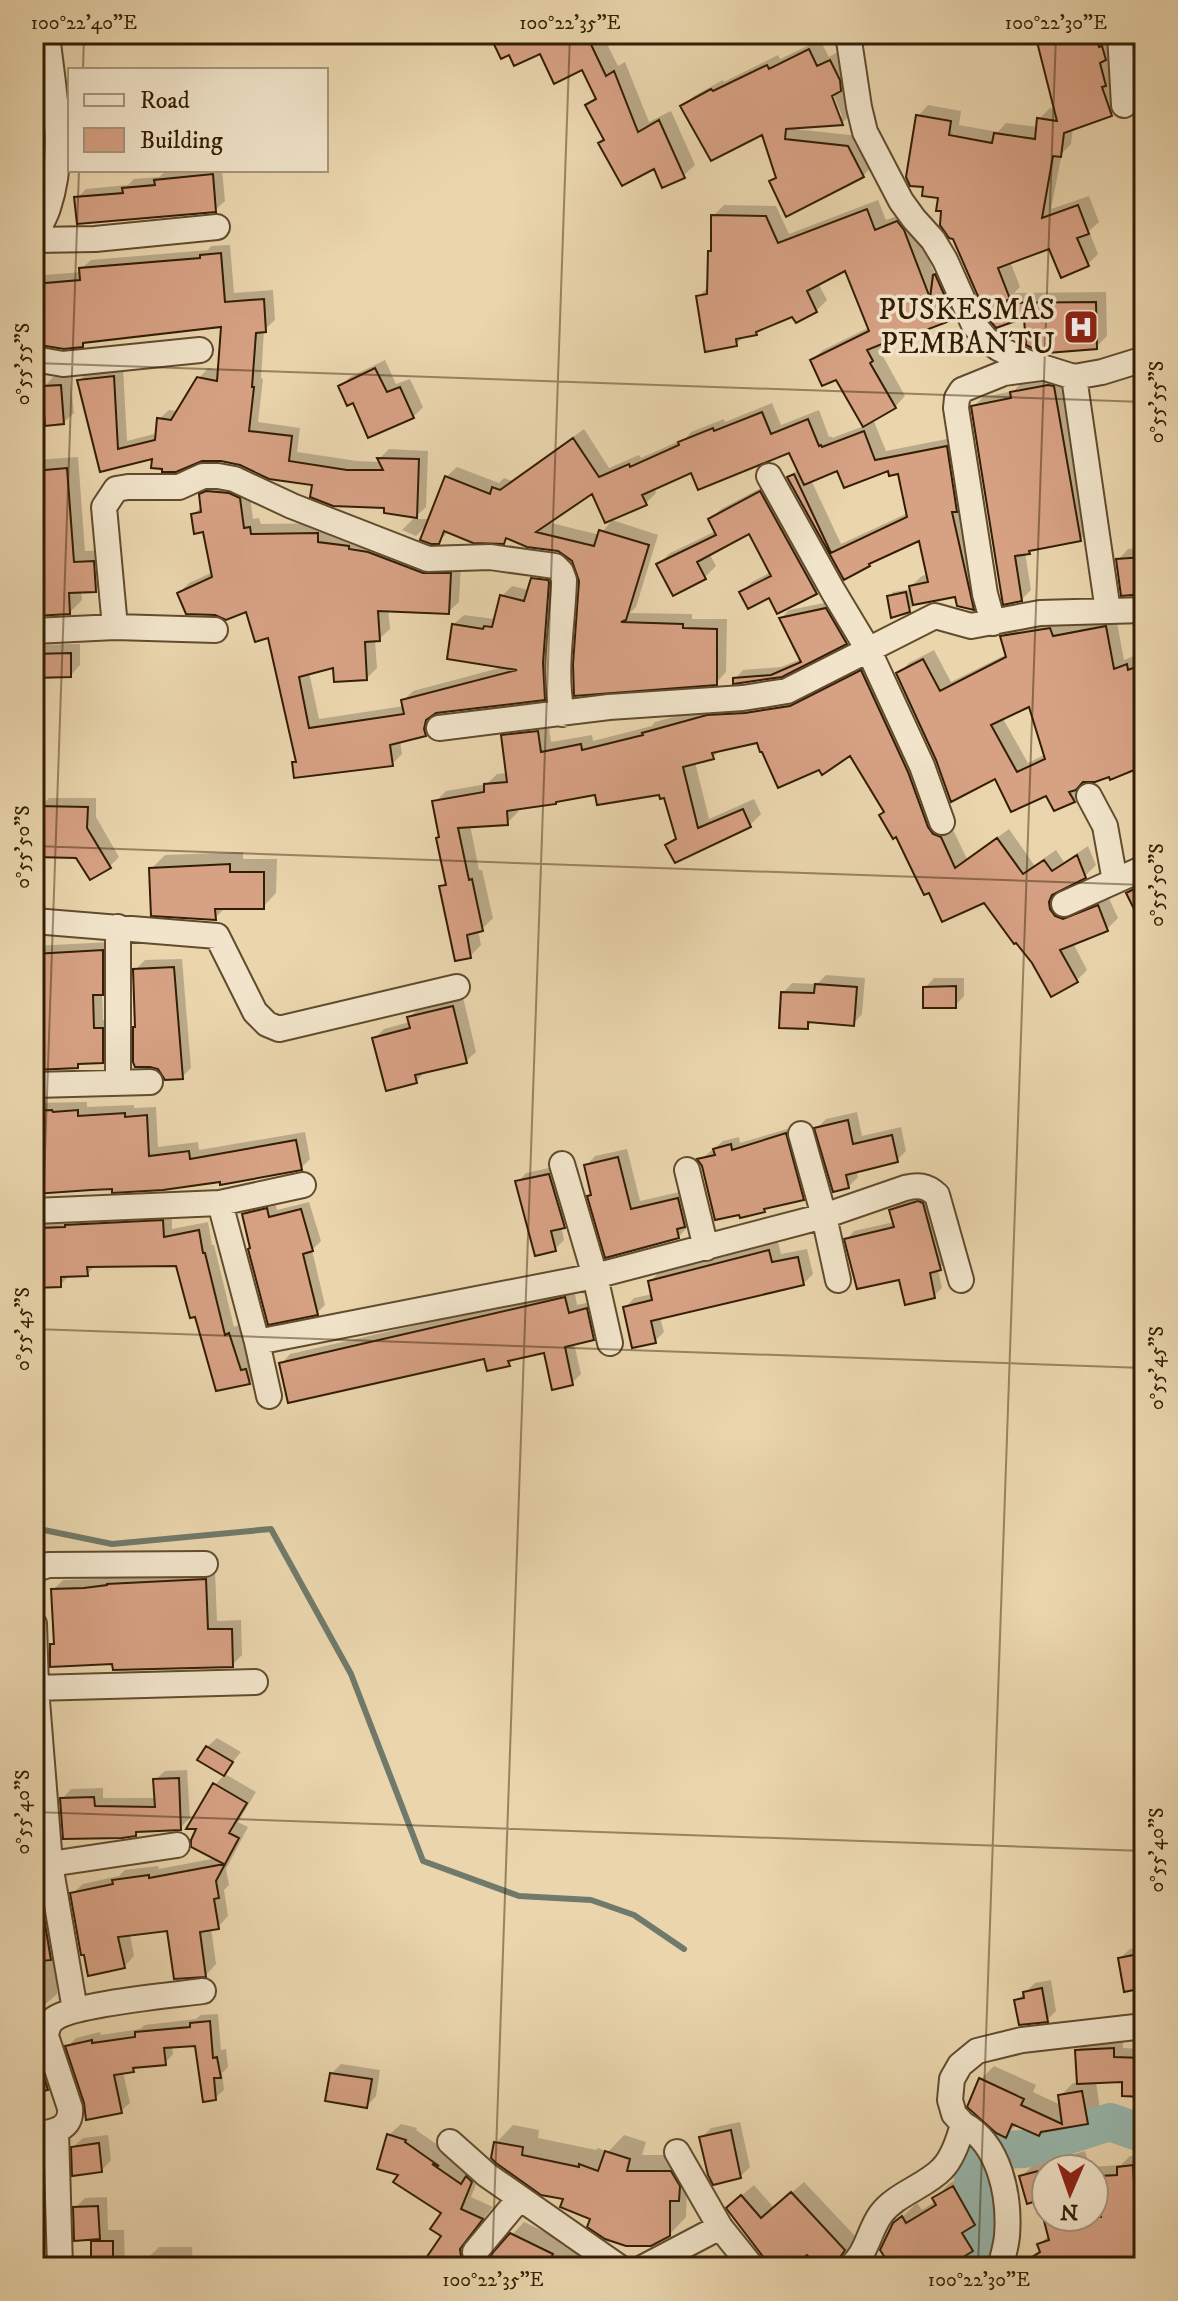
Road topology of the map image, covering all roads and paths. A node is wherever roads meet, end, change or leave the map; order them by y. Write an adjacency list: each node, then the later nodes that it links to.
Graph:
1 (47, 34): 6 (street)
2 (848, 34): 10 (street)
3 (1121, 34): 4 (street)
4 (1124, 105)
5 (217, 227): 6 (street)
6 (34, 238)
7 (200, 350): 8 (street)
8 (34, 359)
9 (1144, 359): 11 (street)
10 (1043, 367): 11 (street); 15 (street)
11 (1074, 377): 14 (street)
12 (769, 476): 19 (street)
13 (1144, 610): 14 (street)
14 (1108, 611): 15 (street)
15 (993, 623): 19 (street)
16 (115, 627): 17 (street); 18 (street); 20 (street)
17 (215, 630)
18 (34, 631)
19 (869, 651): 20 (street); 23 (street)
20 (562, 714): 21 (street)
21 (439, 728)
22 (1089, 796): 25 (street)
23 (942, 822)
24 (1144, 868): 25 (street)
25 (1115, 881): 26 (street)
26 (1064, 904)
27 (34, 921): 28 (street)
28 (118, 927): 29 (street); 31 (street)
29 (457, 987)
30 (150, 1082): 31 (street)
31 (118, 1083): 32 (street)
32 (34, 1085)
33 (801, 1134): 39 (street)
34 (562, 1164): 41 (street)
35 (687, 1170): 40 (street)
36 (303, 1185): 37 (street)
37 (220, 1203): 38 (street); 44 (street)
38 (34, 1211)
39 (824, 1216): 40 (street); 42 (street); 43 (street)
40 (706, 1248): 41 (street)
41 (595, 1276): 44 (street); 45 (street)
42 (838, 1280)
43 (961, 1280)
44 (257, 1342): 46 (street)
45 (610, 1343)
46 (269, 1396)
47 (205, 1564): 48 (street)
48 (34, 1573)
49 (34, 1624): 51 (street)
50 (255, 1682): 51 (street)
51 (35, 1688): 53 (street)
52 (177, 1845): 53 (street)
53 (42, 1864): 55 (street)
54 (203, 1991): 55 (street)
55 (75, 2010): 58 (street)
56 (1144, 2026): 57 (street)
57 (972, 2130): 68 (street); 69 (street)
58 (45, 2133): 64 (street)
59 (450, 2142): 61 (street)
60 (677, 2152): 62 (street)
61 (519, 2199): 63 (street); 65 (street)
62 (720, 2227): 66 (street); 67 (street)
63 (475, 2252)
64 (60, 2267)
65 (619, 2267)
66 (644, 2267)
67 (752, 2267)
68 (850, 2267)
69 (1000, 2267)

